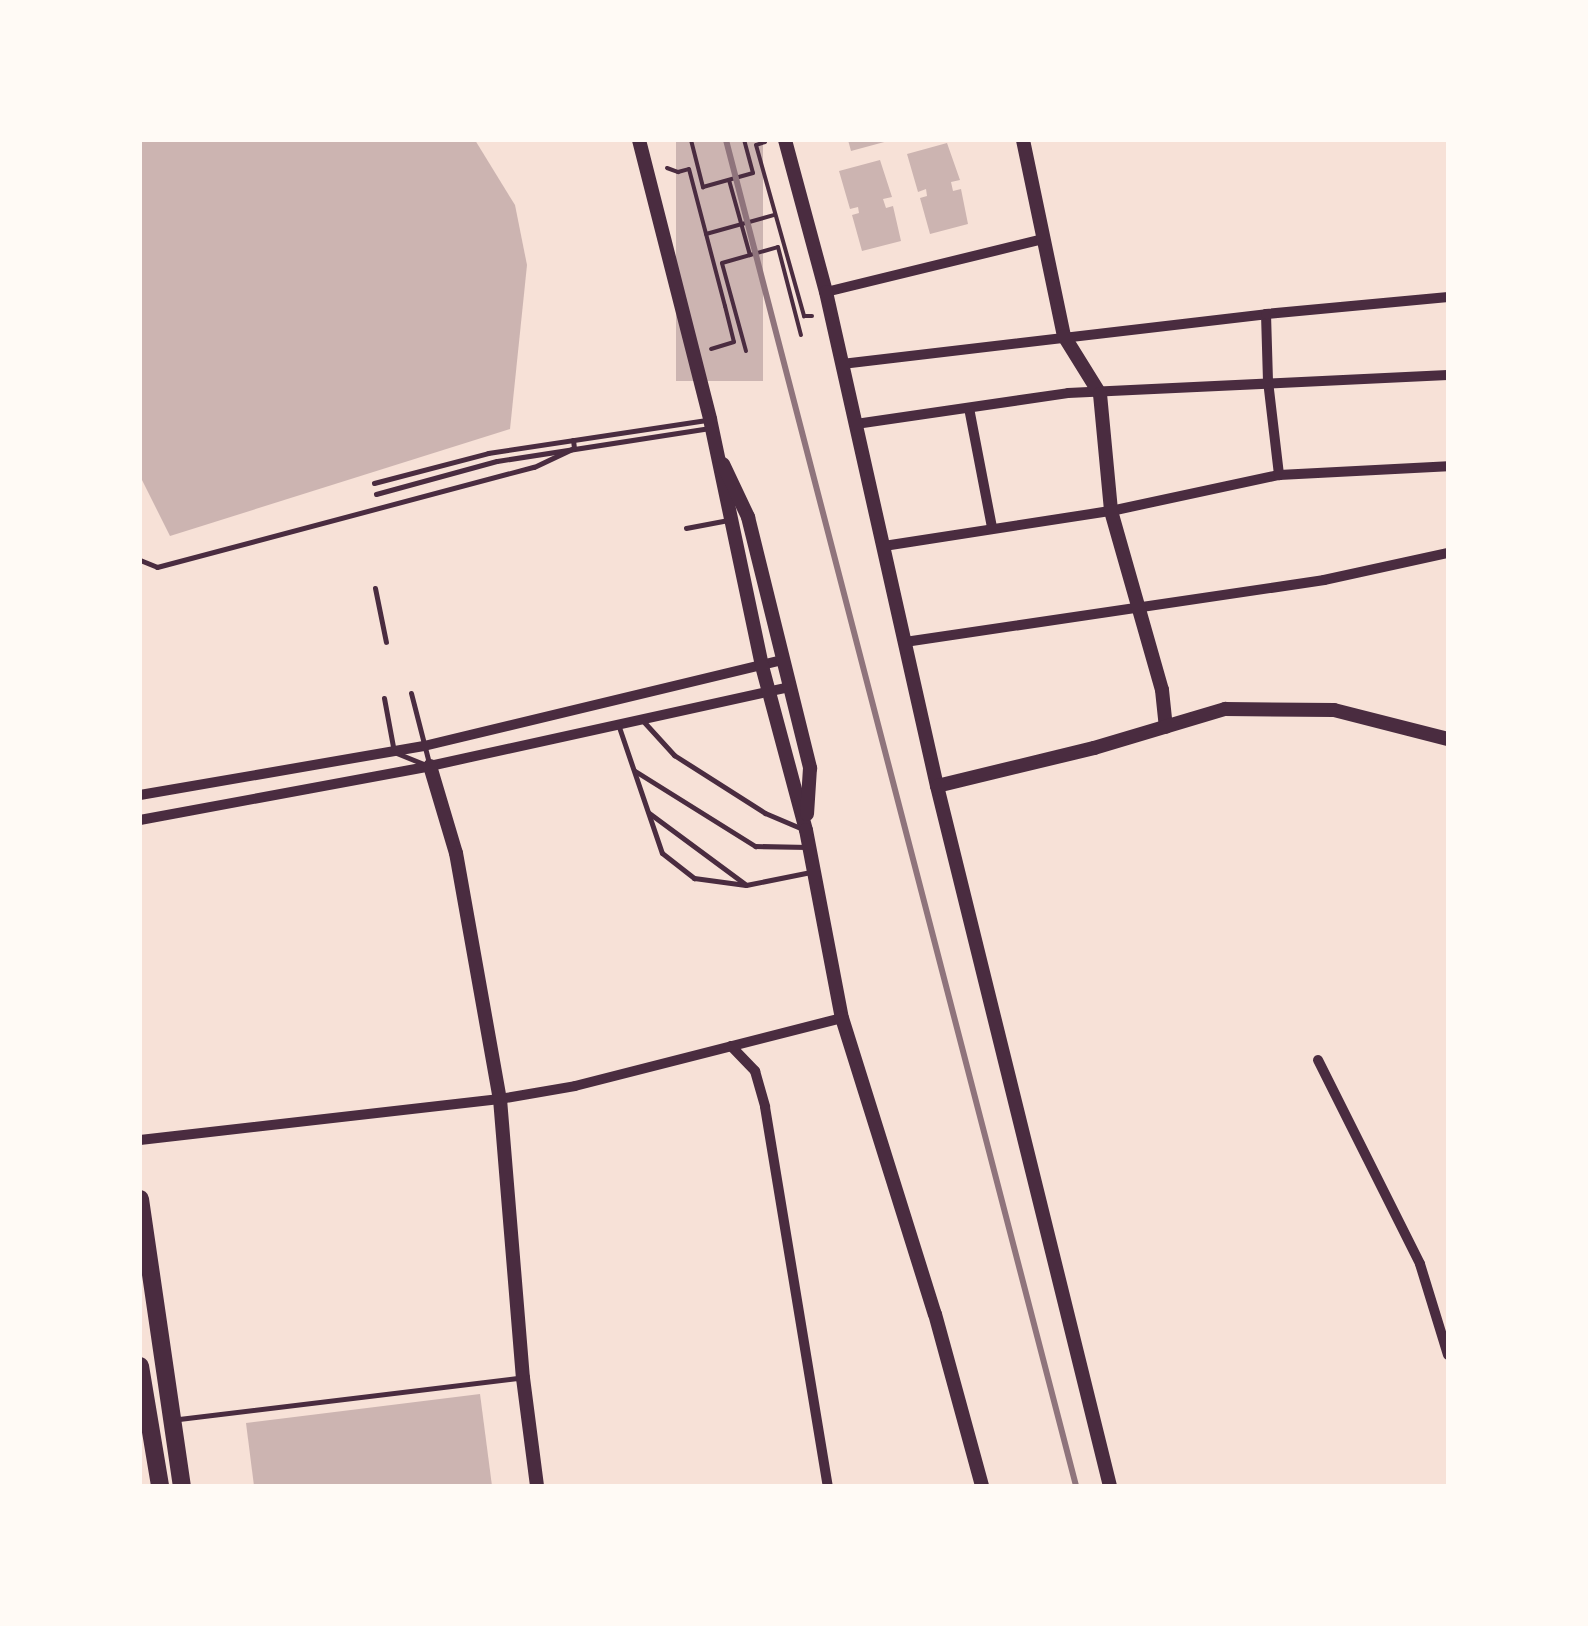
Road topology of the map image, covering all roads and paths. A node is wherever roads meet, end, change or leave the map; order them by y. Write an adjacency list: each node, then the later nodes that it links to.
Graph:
1 (639, 140): 21 (street)
2 (690, 140): 8 (path)
3 (744, 140): 8 (path)
4 (770, 140): 9 (path)
5 (785, 140): 14 (street)
6 (1023, 140): 12 (street)
7 (690, 169): 11 (path)
8 (729, 180): 10 (path)
9 (776, 214): 10 (path); 17 (path)
10 (741, 224): 11 (path); 13 (path)
11 (706, 234): 21 (path)
12 (1043, 239): 14 (street); 19 (street)
13 (750, 255): 18 (path); 20 (path)
14 (826, 292): 17 (street)
15 (1448, 298): 16 (street)
16 (1266, 314): 19 (street); 24 (street)
17 (832, 316): 22 (street)
18 (801, 335)
19 (1064, 336): 22 (street); 25 (street)
20 (746, 352)
21 (693, 355): 27 (street)
22 (842, 364): 28 (street)
23 (1448, 375): 24 (street)
24 (1268, 382): 25 (street); 32 (street)
25 (1100, 394): 26 (street); 35 (street)
26 (969, 408): 28 (street); 38 (street)
27 (711, 423): 29 (lane); 30 (street)
28 (856, 424): 39 (street)
29 (573, 444): 33 (lane); 34 (lane); 41 (lane)
30 (716, 450): 36 (street); 46 (street)
31 (1448, 466): 32 (street)
32 (1279, 474): 35 (street)
33 (374, 483)
34 (376, 494)
35 (1111, 511): 38 (street); 43 (street)
36 (728, 520): 37 (lane); 47 (street)
37 (686, 528)
38 (992, 528): 39 (street)
39 (884, 546): 45 (street)
40 (1448, 553): 43 (street)
41 (140, 560)
42 (375, 588): 44 (lane)
43 (1136, 604): 45 (street); 54 (street)
44 (386, 642)
45 (905, 642): 60 (street)
46 (783, 660): 47 (street); 48 (street)
47 (762, 666): 49 (street); 56 (street)
48 (790, 687): 49 (street); 64 (street)
49 (770, 692): 52 (street); 64 (street)
50 (411, 693): 56 (lane)
51 (384, 698): 57 (lane)
52 (644, 722): 53 (street); 64 (lane)
53 (619, 727): 58 (street); 59 (lane)
54 (1166, 728): 55 (street); 60 (street)
55 (1448, 739)
56 (424, 746): 57 (street); 58 (lane)
57 (394, 752): 58 (lane); 61 (street)
58 (430, 766): 63 (street); 71 (street)
59 (633, 769): 62 (lane); 65 (lane)
60 (937, 786): 83 (street)
61 (140, 795)
62 (646, 812): 67 (lane); 67 (lane)
63 (140, 820)
64 (806, 830): 65 (street)
65 (809, 847): 66 (street)
66 (814, 871): 67 (lane); 68 (street)
67 (746, 885)
68 (842, 1018): 69 (street); 82 (street)
69 (731, 1046): 71 (street); 81 (street)
70 (1318, 1060): 74 (street)
71 (500, 1099): 72 (street); 76 (street)
72 (140, 1140)
73 (140, 1199): 77 (highway)
74 (1448, 1355)
75 (140, 1366): 78 (highway)
76 (523, 1378): 77 (lane); 80 (street)
77 (172, 1420): 79 (highway)
78 (160, 1486)
79 (182, 1486)
80 (537, 1486)
81 (828, 1486)
82 (982, 1486)
83 (1110, 1486)

